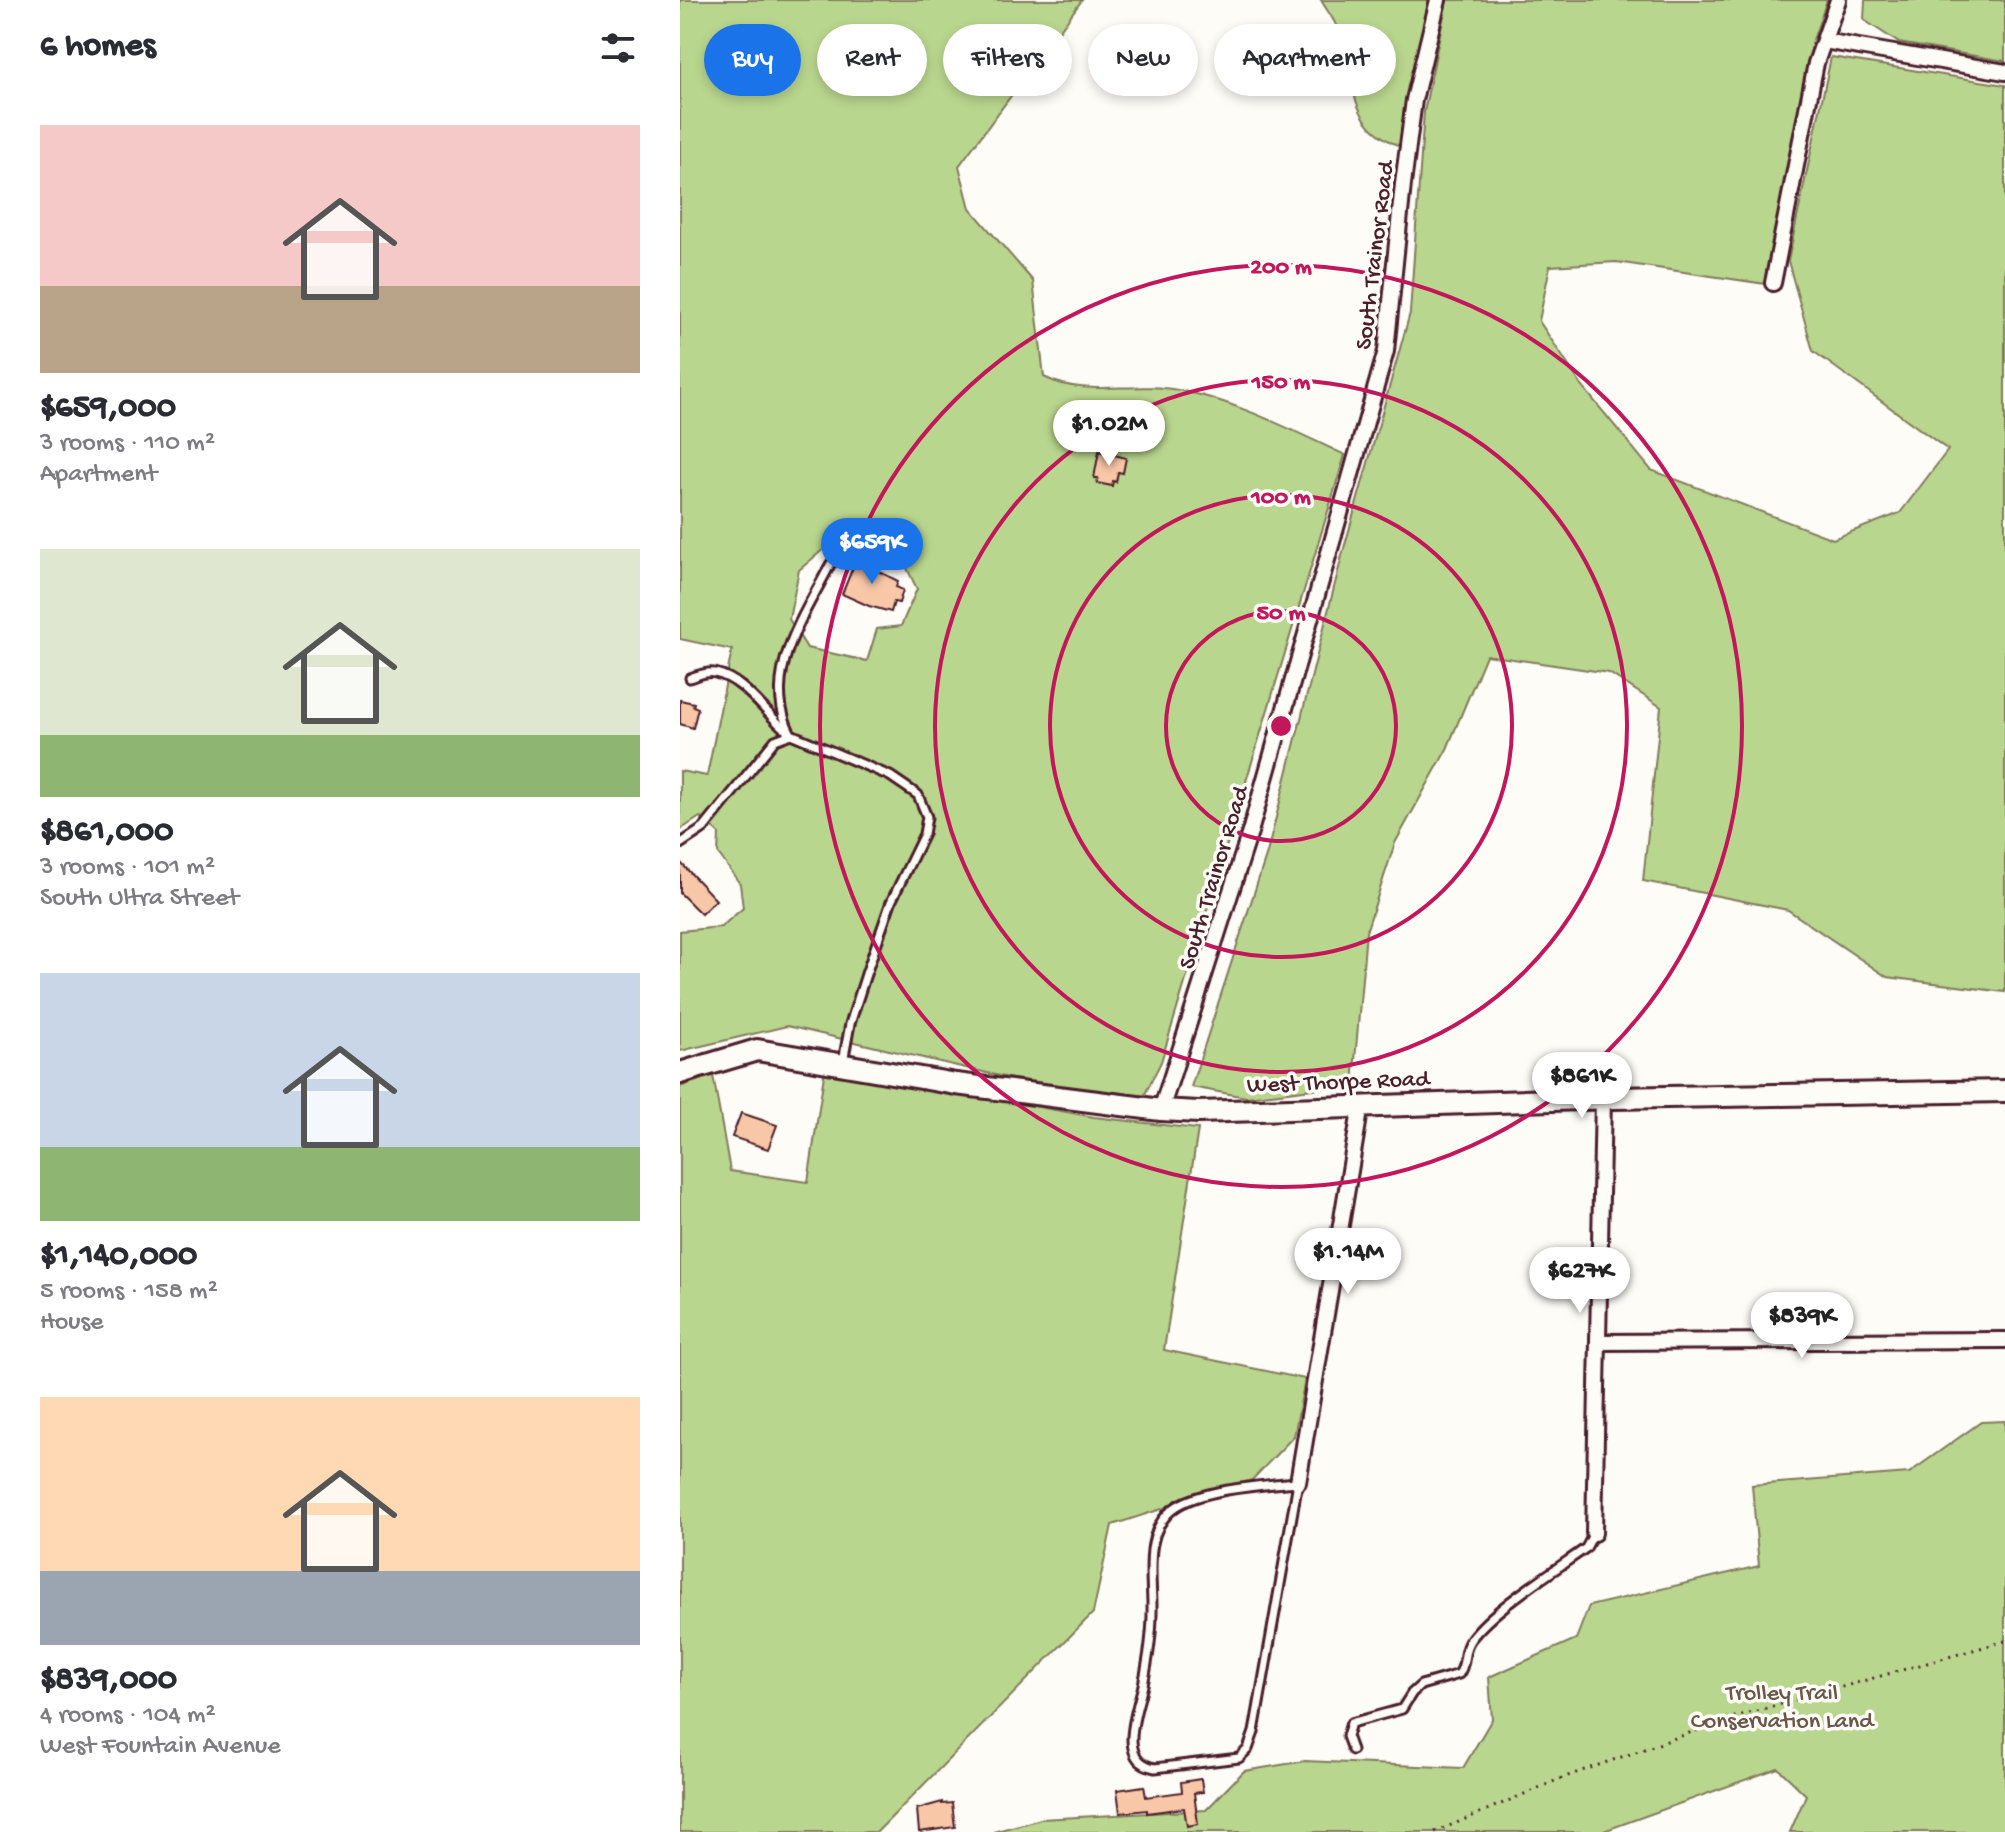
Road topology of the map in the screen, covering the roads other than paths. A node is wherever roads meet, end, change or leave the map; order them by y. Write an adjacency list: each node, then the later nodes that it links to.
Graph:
1 (1438, 0): 15 (street, South Trainor Road)
2 (1838, 0): 3 (street)
3 (1824, 41): 4 (street); 5 (street)
4 (2005, 72)
5 (1773, 283)
6 (839, 553): 8 (lane)
7 (690, 678): 8 (lane)
8 (791, 734): 9 (lane); 10 (lane)
9 (680, 844)
10 (842, 1065): 11 (street, West Thorpe Road); 15 (street, West Thorpe Road)
11 (680, 1073)
12 (2005, 1091): 13 (street, West Thorpe Road)
13 (1603, 1098): 14 (street, West Thorpe Road); 17 (street)
14 (1361, 1105): 15 (street, West Thorpe Road); 18 (street)
15 (1161, 1110)
16 (2005, 1340): 17 (street)
17 (1598, 1342): 19 (street)
18 (1298, 1482): 18 (lane)
19 (1594, 1533): 20 (lane)
20 (1352, 1750)

